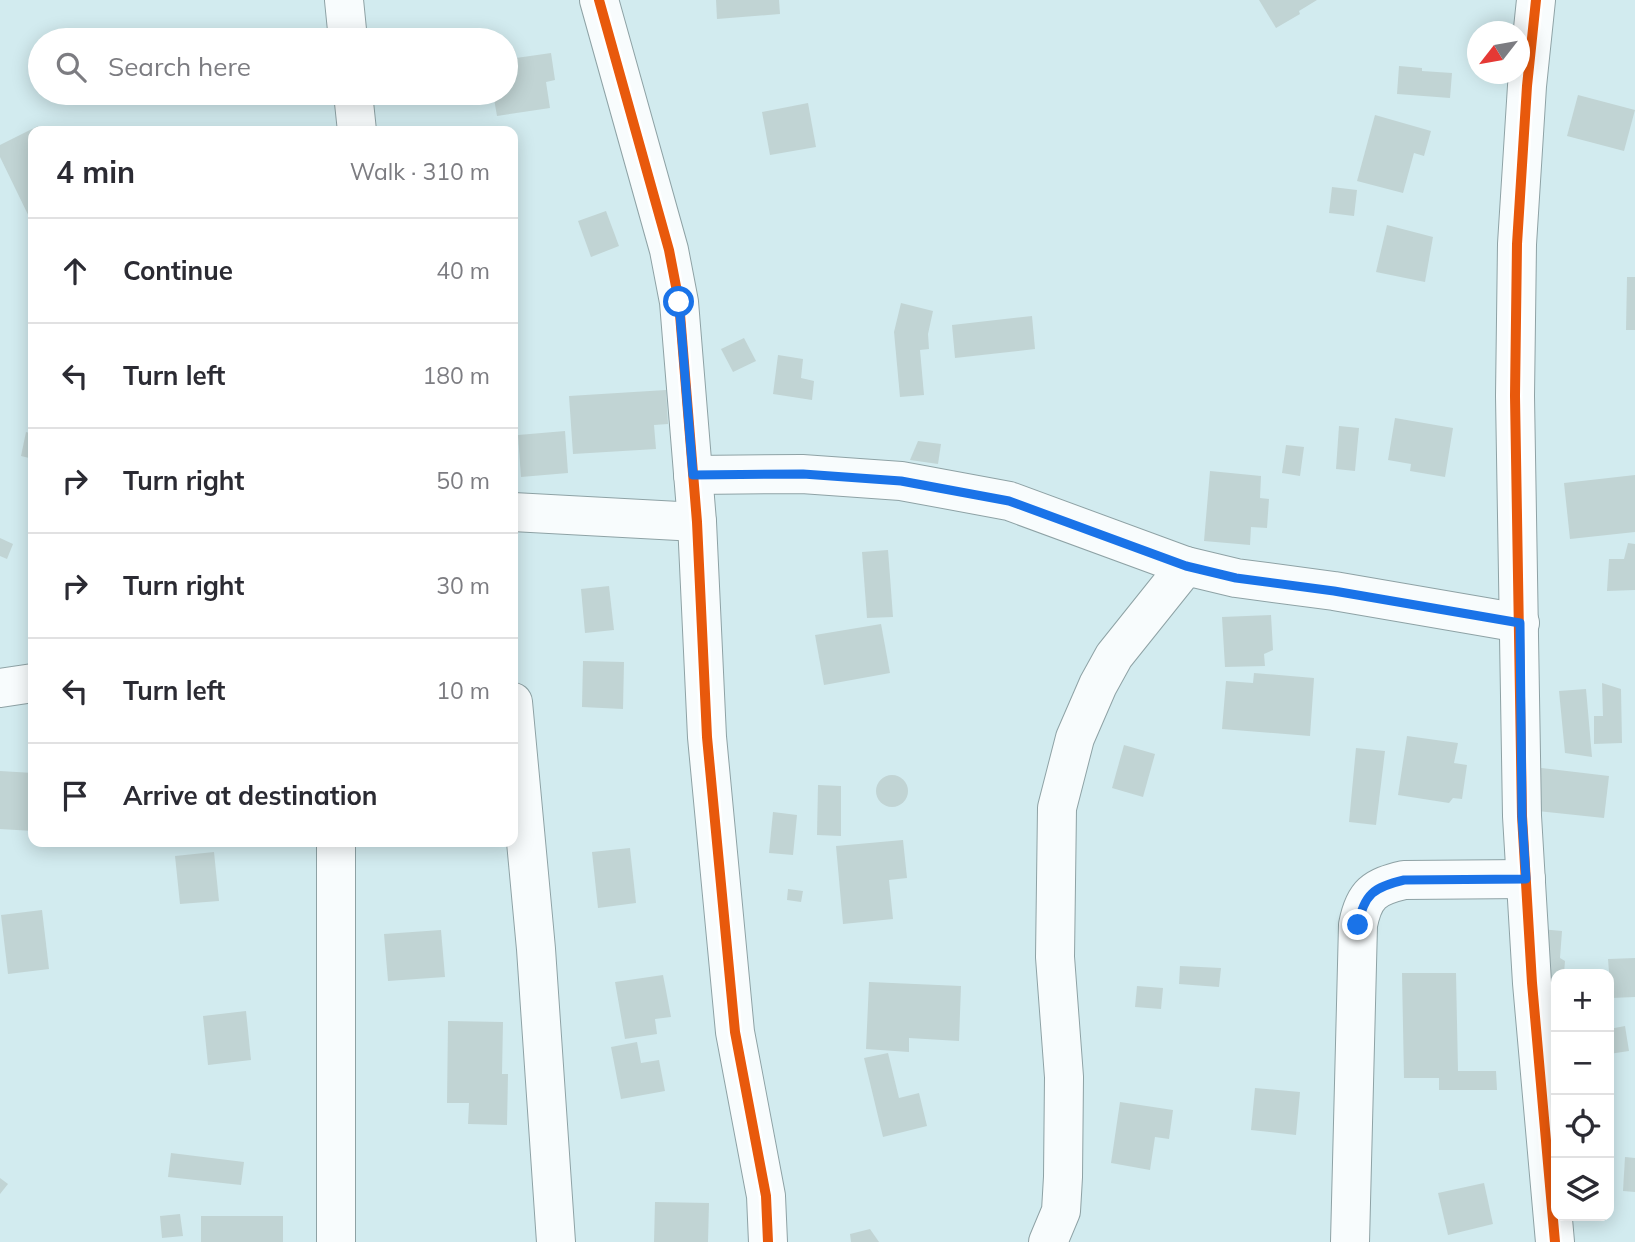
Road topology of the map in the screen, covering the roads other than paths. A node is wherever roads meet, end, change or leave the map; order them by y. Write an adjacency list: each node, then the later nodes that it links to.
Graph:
1 (344, 0): 4 (street)
2 (599, 0): 7 (street)
3 (1536, 0): 11 (street)
4 (347, 28)
5 (354, 105): 6 (street)
6 (356, 126)
7 (693, 475): 9 (street); 10 (street)
8 (518, 512): 9 (street)
9 (697, 522): 19 (street)
10 (1186, 566): 11 (street); 20 (street)
11 (1520, 623): 16 (street)
12 (28, 684): 13 (street)
13 (0, 688)
14 (518, 756): 18 (street)
15 (336, 847): 17 (street)
16 (1526, 879): 21 (street); 22 (street)
17 (336, 1242)
18 (556, 1242)
19 (768, 1242)
20 (1048, 1242)
21 (1350, 1242)
22 (1555, 1242)

